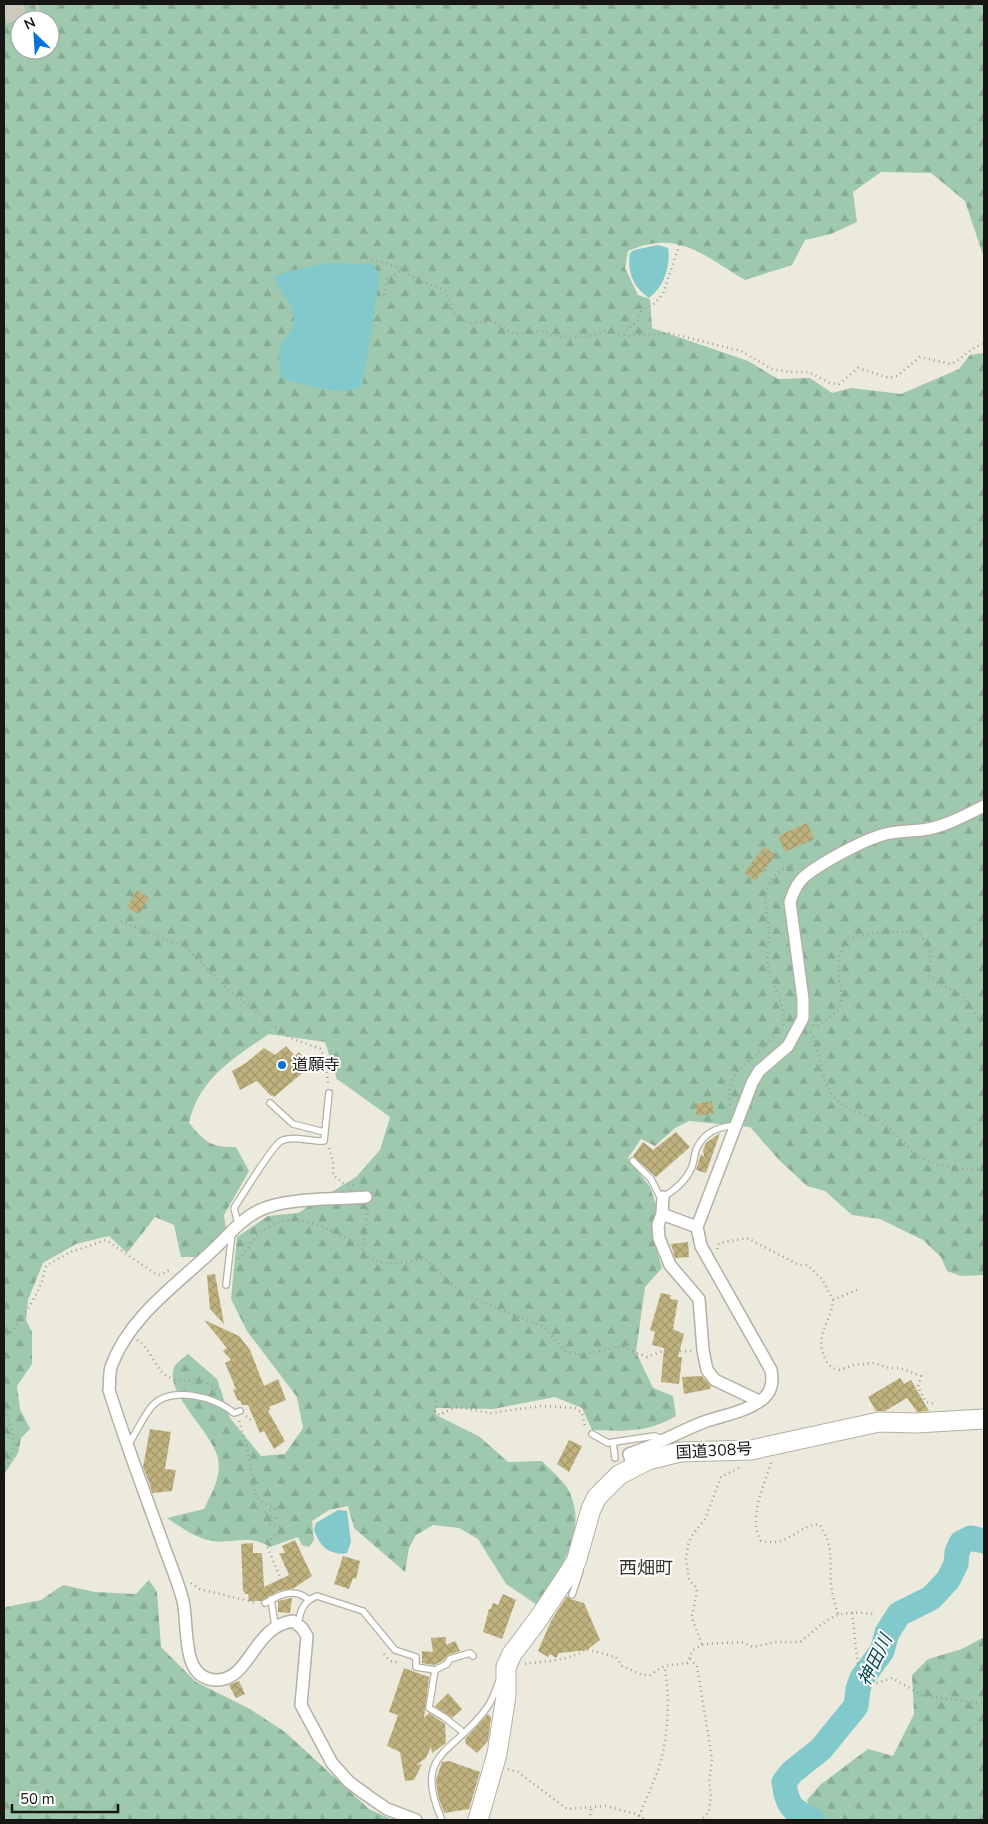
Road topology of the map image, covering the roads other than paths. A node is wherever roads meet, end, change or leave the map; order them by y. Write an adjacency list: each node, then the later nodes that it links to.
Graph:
1 (984, 806): 4 (street)
2 (329, 1092): 5 (lane)
3 (270, 1103): 5 (lane)
4 (736, 1123): 8 (lane); 11 (street)
5 (324, 1132): 10 (lane)
6 (633, 1161): 8 (lane)
7 (366, 1197): 10 (street)
8 (663, 1197): 9 (street)
9 (662, 1214): 11 (street); 13 (street)
10 (235, 1227): 12 (lane); 19 (street)
11 (697, 1228): 13 (street)
12 (226, 1285)
13 (759, 1401): 17 (street)
14 (237, 1412): 19 (lane)
15 (984, 1419): 21 (highway, 国道308号)
16 (592, 1434): 18 (lane)
17 (666, 1440): 18 (lane); 21 (street)
18 (613, 1442): 20 (lane)
19 (128, 1445): 28 (street)
20 (615, 1458)
21 (633, 1466): 22 (highway, 国道308号)
22 (580, 1549): 23 (lane); 31 (highway, 国道308号)
23 (572, 1595)
24 (271, 1599): 25 (lane); 26 (lane); 28 (lane)
25 (308, 1599): 27 (lane); 30 (lane)
26 (265, 1602)
27 (298, 1625): 28 (street); 33 (street)
28 (274, 1626)
29 (473, 1656): 30 (lane)
30 (435, 1670): 32 (lane)
31 (506, 1675): 32 (lane); 35 (highway, 国道308号)
32 (464, 1733): 34 (lane)
33 (416, 1820)
34 (442, 1820)
35 (478, 1820)

